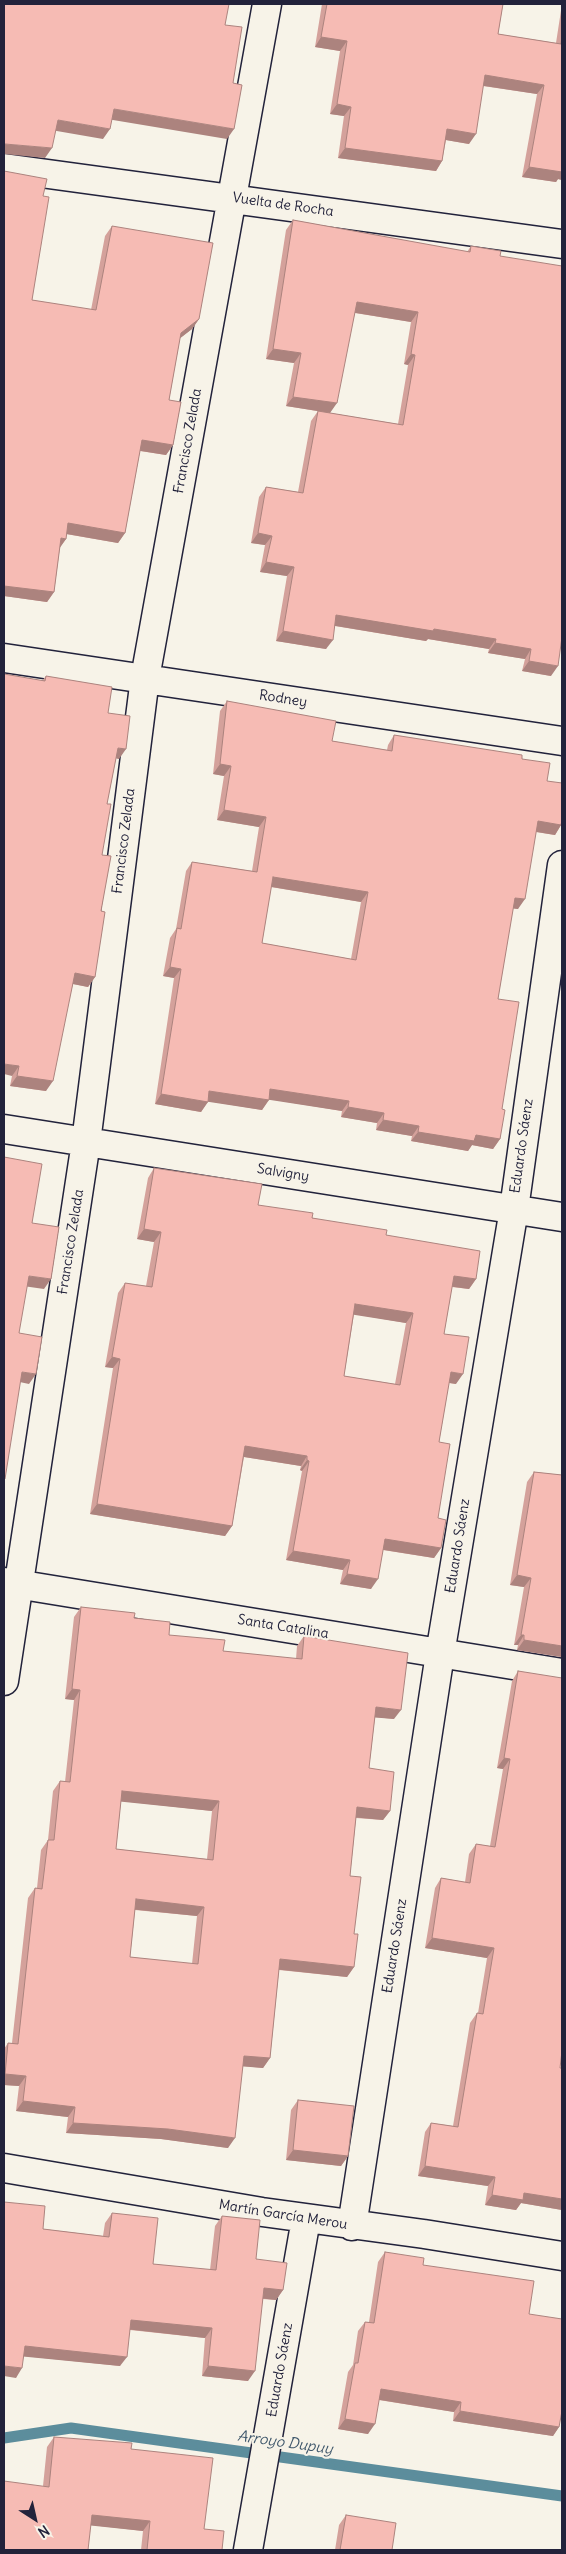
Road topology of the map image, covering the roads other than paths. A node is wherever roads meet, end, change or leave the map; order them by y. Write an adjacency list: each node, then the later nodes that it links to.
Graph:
1 (267, 4): 3 (street, Francisco Zelada)
2 (4, 168): 3 (street, Vuelta de Rocha)
3 (232, 198): 4 (street, Vuelta de Rocha); 6 (street, Francisco Zelada)
4 (562, 244)
5 (4, 658): 6 (street, Rodney)
6 (145, 678): 7 (street, Rodney); 10 (street, Francisco Zelada)
7 (562, 741)
8 (562, 865): 11 (street, Eduardo Sáenz)
9 (4, 1129): 10 (street, Salvigny)
10 (86, 1142): 11 (street, Salvigny); 13 (street, Francisco Zelada)
11 (514, 1209): 12 (street, Salvigny); 14 (street, Eduardo Sáenz)
12 (562, 1217)
13 (12, 1583): 14 (street, Santa Catalina); 16 (street, Francisco Zelada)
14 (440, 1654): 15 (street, Santa Catalina); 19 (street, Eduardo Sáenz)
15 (562, 1673)
16 (4, 1681)
17 (4, 2168): 18 (street, Martín García Merou)
18 (306, 2219): 19 (street, Martín García Merou); 21 (street, Eduardo Sáenz)
19 (352, 2226): 20 (street, Martín García Merou)
20 (562, 2256)
21 (248, 2550)

